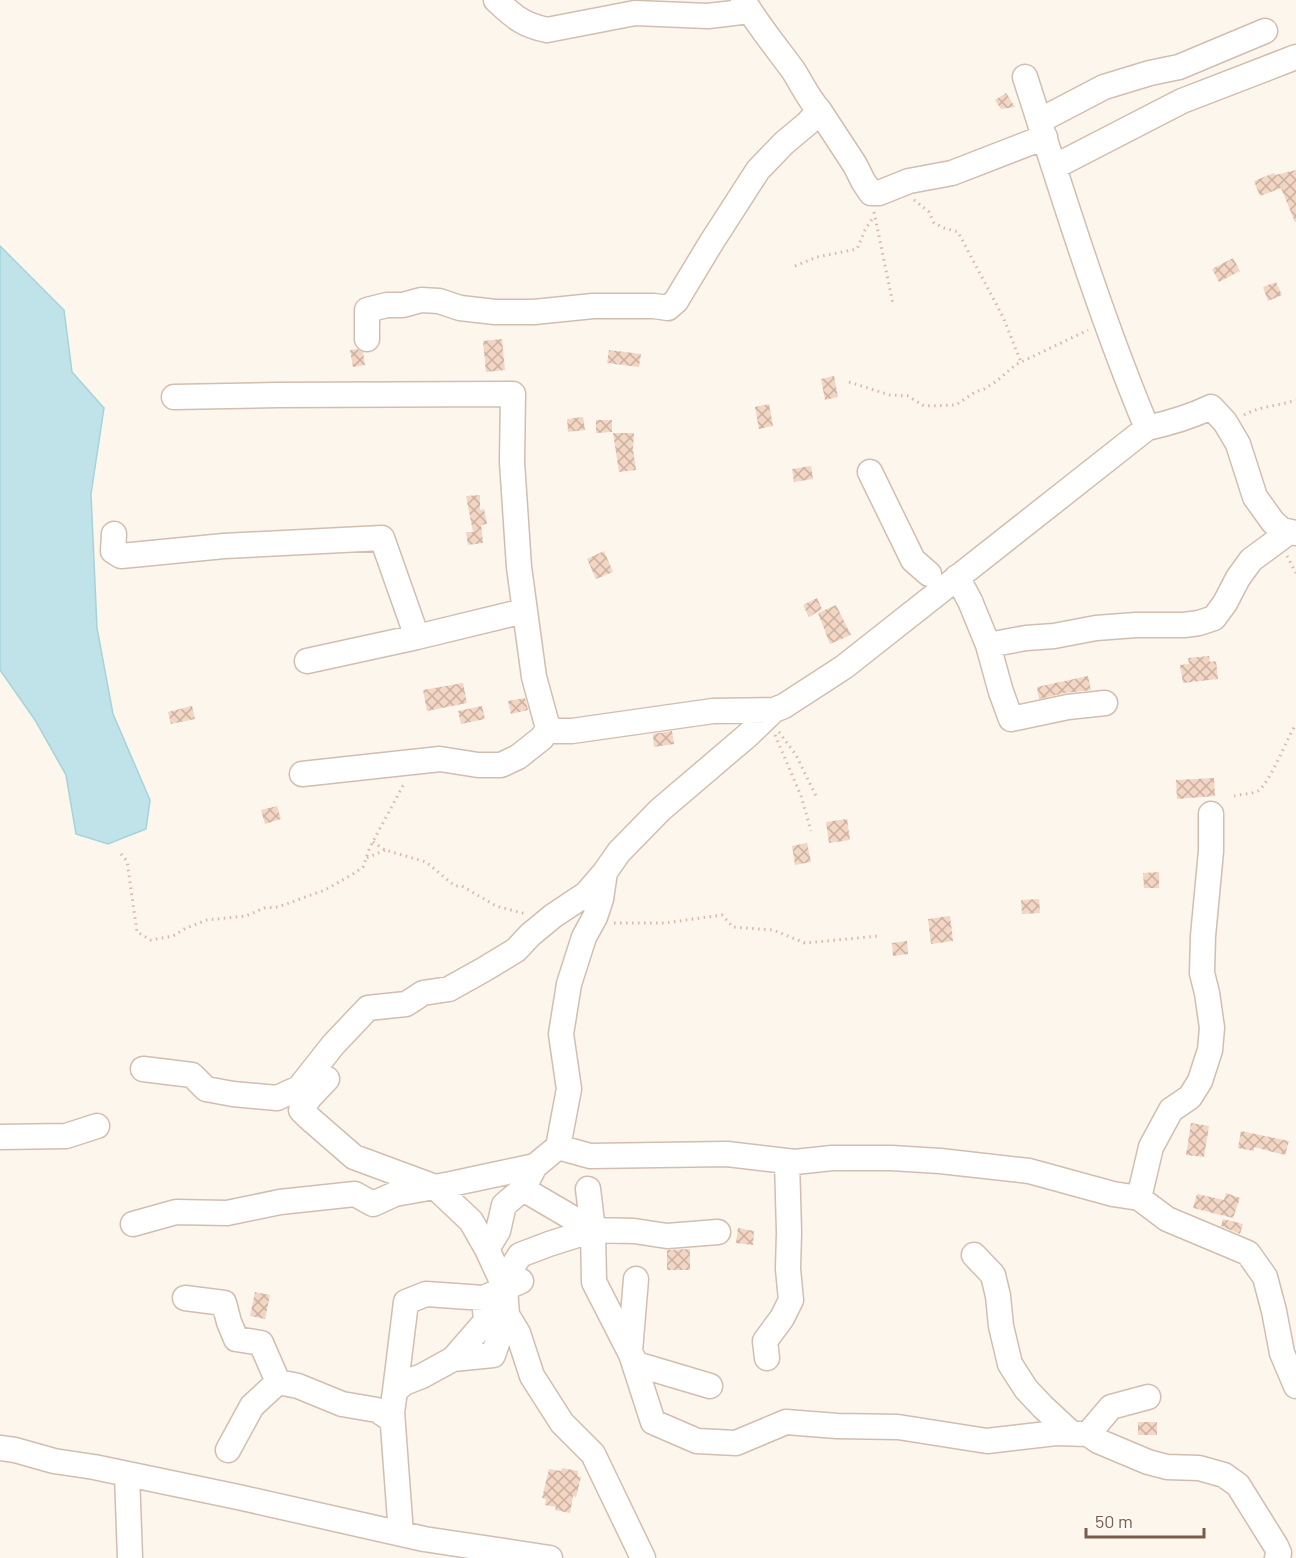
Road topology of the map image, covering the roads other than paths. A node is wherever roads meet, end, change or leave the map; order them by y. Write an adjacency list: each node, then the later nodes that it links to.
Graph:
1 (496, 0): 2 (street)
2 (747, 6): 6 (street)
3 (1265, 31): 7 (street)
4 (1296, 57): 8 (street)
5 (1025, 77): 7 (street)
6 (819, 110): 7 (street); 9 (street)
7 (1042, 129): 8 (street)
8 (1054, 167): 11 (street)
9 (367, 339)
10 (174, 397): 16 (street)
11 (1147, 428): 13 (street); 15 (street)
12 (870, 472): 15 (street)
13 (1292, 532): 18 (street)
14 (114, 534): 17 (street)
15 (944, 581): 18 (street); 21 (street)
16 (524, 610): 17 (street); 22 (street)
17 (417, 637): 19 (street)
18 (988, 645): 20 (street)
19 (308, 662)
20 (1104, 704)
21 (771, 713): 22 (street); 25 (street)
22 (549, 727): 23 (street)
23 (303, 774)
24 (1211, 814): 36 (street)
25 (605, 873): 26 (street); 30 (street)
26 (345, 1033): 27 (street); 33 (street)
27 (143, 1069)
28 (97, 1126): 29 (street)
29 (0, 1137)
30 (558, 1147): 31 (street); 32 (street)
31 (787, 1161): 36 (street); 47 (street)
32 (535, 1166): 33 (street); 35 (street)
33 (435, 1187): 37 (street); 40 (street)
34 (588, 1189): 38 (street)
35 (523, 1190): 38 (street); 40 (street)
36 (1139, 1198): 51 (street)
37 (133, 1224)
38 (593, 1230): 39 (street); 43 (street); 46 (street)
39 (718, 1232)
40 (487, 1249): 43 (street)
41 (974, 1255): 55 (street)
42 (636, 1279): 46 (street)
43 (503, 1287): 45 (street); 48 (street); 52 (street)
44 (185, 1298): 49 (street)
45 (507, 1315): 48 (street); 64 (street)
46 (630, 1351): 50 (street); 55 (street)
47 (767, 1358)
48 (453, 1359): 52 (street)
49 (278, 1382): 54 (street); 57 (street)
50 (710, 1386)
51 (1296, 1386)
52 (395, 1391): 54 (street)
53 (1148, 1397): 55 (street)
54 (392, 1420): 59 (street)
55 (1079, 1433): 61 (street)
56 (0, 1448): 58 (street)
57 (228, 1450)
58 (127, 1474): 59 (street); 62 (street)
59 (401, 1534): 60 (street)
60 (448, 1550): 63 (street)
61 (1279, 1554)
62 (130, 1558)
63 (550, 1558)
64 (643, 1558)

